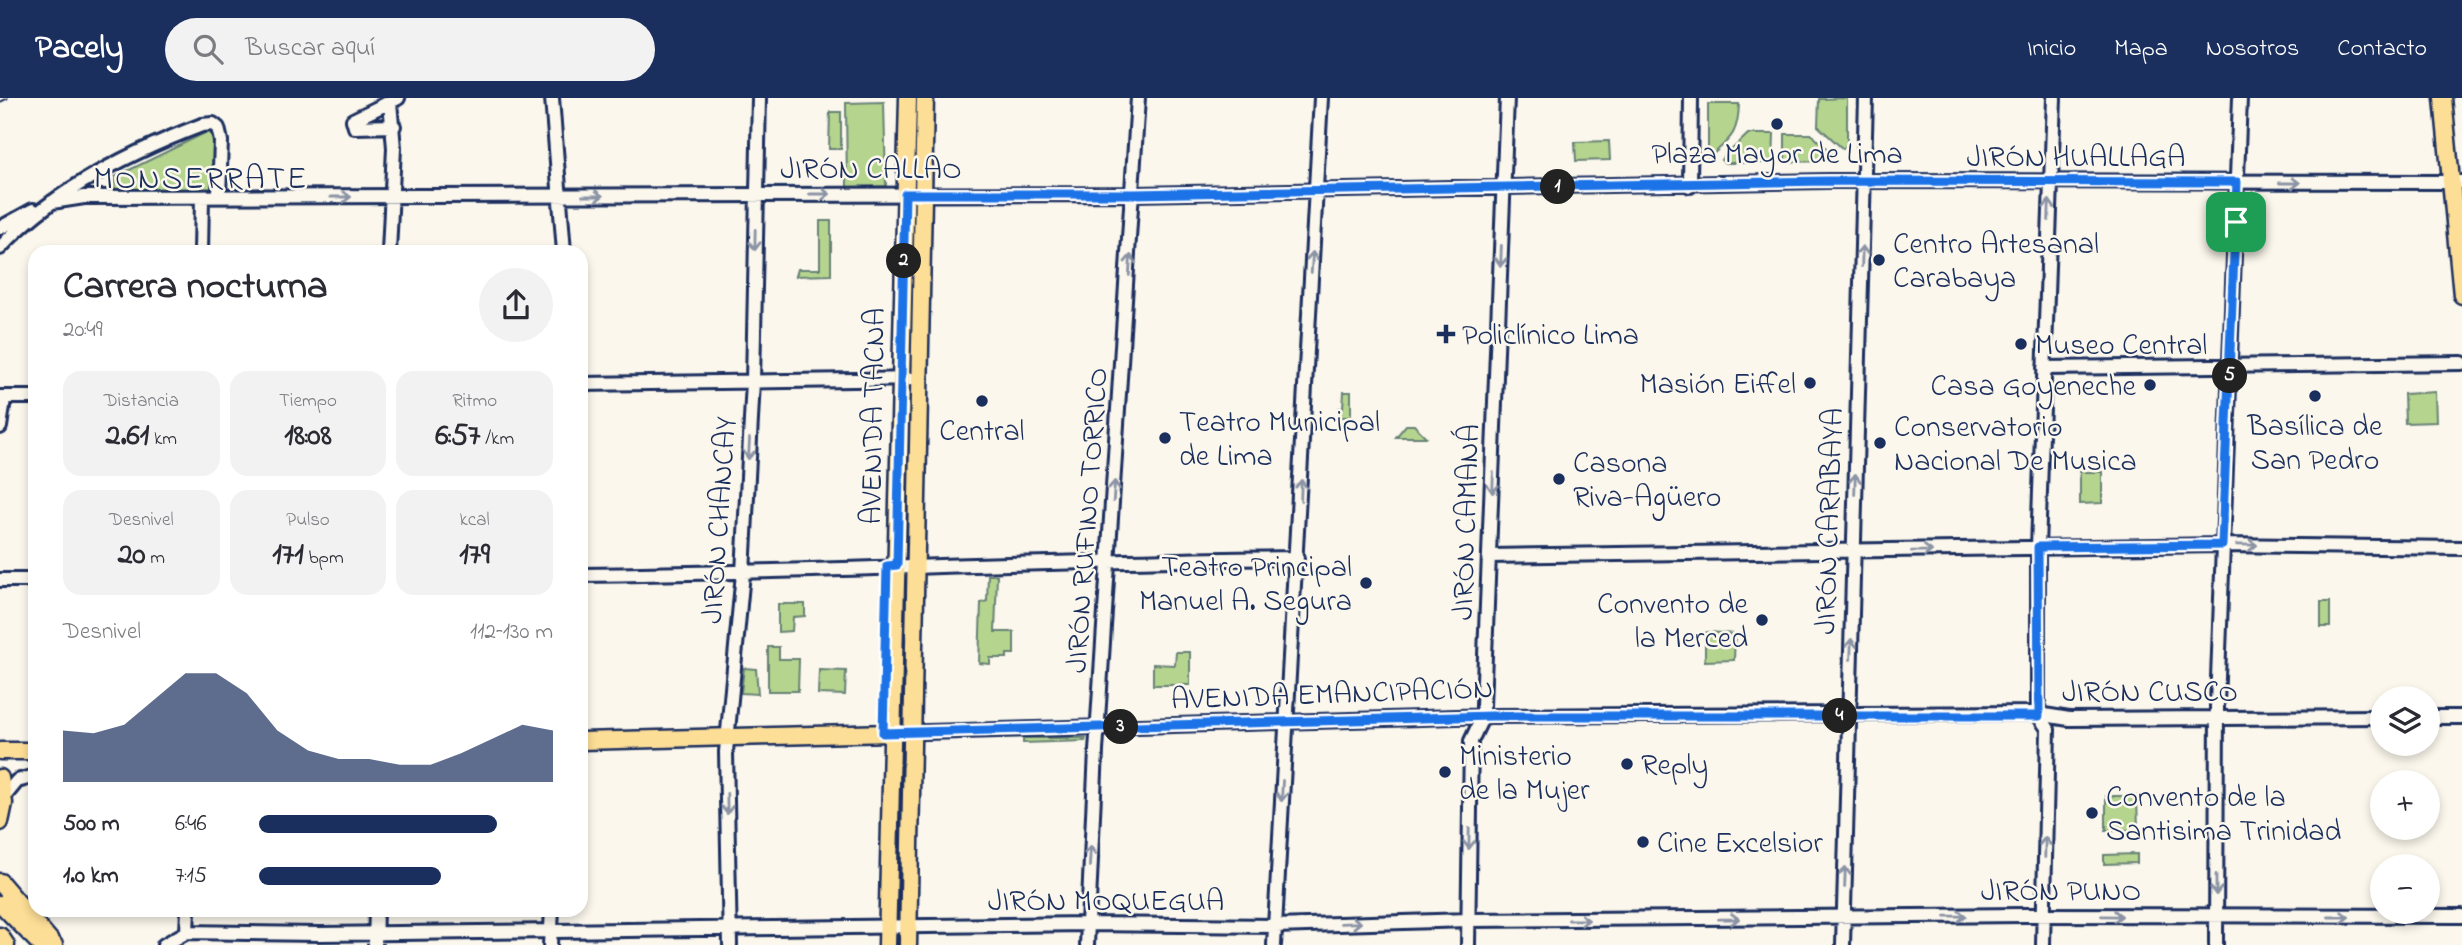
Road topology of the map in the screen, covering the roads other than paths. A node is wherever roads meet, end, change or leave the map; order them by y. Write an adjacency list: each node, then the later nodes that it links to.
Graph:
1 (552, 98): 28 (street)
2 (759, 98): 26 (street, JIRÓN CHANCAY)
3 (897, 98): 23 (main road, AVENIDA TACNA)
4 (908, 98): 23 (main road, AVENIDA TACNA)
5 (925, 98): 24 (main road, AVENIDA TACNA)
6 (1139, 98): 25 (street, JIRÓN RUFINO TORRICO)
7 (1321, 98): 22 (street)
8 (1507, 98): 21 (street, JIRÓN CAMANÁ)
9 (1692, 98): 20 (street)
10 (1866, 98): 16 (street, JIRÓN CARABAYA)
11 (2054, 98): 17 (street)
12 (2240, 98): 18 (street)
13 (2443, 98): 19 (main road)
14 (394, 100): 15 (street); 15 (street)
15 (394, 126): 30 (street)
16 (1864, 181): 17 (street, JIRÓN HUALLAGA); 20 (street, JIRÓN HUALLAGA); 51 (street, JIRÓN CARABAYA, one-way to 16)
17 (2050, 182): 18 (street, JIRÓN HUALLAGA); 40 (street, one-way to 17)
18 (2237, 182): 19 (street, JIRÓN HUALLAGA, one-way to 19); 39 (street)
19 (2457, 182): 37 (main road)
20 (1690, 186): 21 (street, JIRÓN CALLAO)
21 (1504, 188): 22 (street, JIRÓN CALLAO); 52 (street, JIRÓN CAMANÁ, one-way to 52)
22 (1317, 191): 25 (street, JIRÓN CALLAO); 53 (street, one-way to 22)
23 (900, 194): 24 (street, JIRÓN CALLAO); 26 (street, JIRÓN CALLAO, one-way to 23); 42 (main road, AVENIDA TACNA)
24 (923, 194): 25 (street, JIRÓN CALLAO); 41 (main road, AVENIDA TACNA)
25 (1134, 194): 54 (street, JIRÓN RUFINO TORRICO, one-way to 25)
26 (756, 195): 28 (street, JIRÓN CALLAO, one-way to 26); 43 (street, JIRÓN CHANCAY, one-way to 43)
27 (219, 196): 29 (street, JIRÓN CALLAO); 30 (street, JIRÓN CALLAO, one-way to 30); 31 (street)
28 (560, 196): 30 (street, JIRÓN CALLAO); 35 (street)
29 (202, 197): 31 (street, JIRÓN CALLAO); 33 (street)
30 (392, 197): 34 (street)
31 (46, 205): 32 (street); 36 (street)
32 (0, 228)
33 (201, 245)
34 (390, 245)
35 (564, 245)
36 (0, 248)
37 (2462, 295)
38 (2462, 363): 39 (street)
39 (2230, 367): 40 (street); 48 (street)
40 (2044, 368): 49 (street)
41 (921, 379): 42 (street); 55 (main road, AVENIDA TACNA)
42 (897, 380): 43 (street); 56 (main road, AVENIDA TACNA)
43 (753, 381): 44 (street); 57 (street, JIRÓN CHANCAY, one-way to 57)
44 (588, 384)
45 (28, 397): 46 (street)
46 (2, 398): 47 (street)
47 (0, 427)
48 (2222, 545): 49 (street); 50 (street, one-way to 50); 68 (street)
49 (2038, 547): 51 (street, one-way to 49); 64 (street)
50 (2462, 548)
51 (1853, 552): 52 (street); 61 (street, JIRÓN CARABAYA, one-way to 51)
52 (1490, 556): 62 (street, JIRÓN CAMANÁ)
53 (1297, 558): 54 (street); 69 (street)
54 (1109, 560): 55 (street); 70 (street, JIRÓN RUFINO TORRICO)
55 (920, 565): 56 (street); 72 (main road, AVENIDA TACNA)
56 (892, 566): 57 (street); 71 (main road, AVENIDA TACNA)
57 (743, 573): 58 (street); 73 (street, JIRÓN CHANCAY)
58 (588, 575)
59 (0, 580): 60 (street)
60 (28, 580)
61 (1849, 715): 63 (street, JIRÓN CUSCO); 64 (street, JIRÓN CUSCO); 91 (street, JIRÓN CARABAYA, one-way to 61)
62 (1483, 716): 63 (street, AVENIDA EMANCIPACIÓN); 69 (street, AVENIDA EMANCIPACIÓN); 92 (street, JIRÓN CAMANÁ, one-way to 92)
63 (1666, 716)
64 (2039, 716): 68 (street, JIRÓN CUSCO); 84 (street, one-way to 64)
65 (2370, 717): 68 (street, JIRÓN CUSCO)
66 (2440, 717): 67 (street)
67 (2462, 717)
68 (2217, 719): 90 (street, one-way to 90)
69 (1286, 723): 70 (street, AVENIDA EMANCIPACIÓN); 95 (street, one-way to 95)
70 (1098, 727): 72 (street, AVENIDA EMANCIPACIÓN); 94 (street, JIRÓN RUFINO TORRICO, one-way to 70)
71 (887, 733): 72 (street, AVENIDA EMANCIPACIÓN); 73 (main road, AVENIDA EMANCIPACIÓN); 96 (main road, AVENIDA TACNA)
72 (912, 733): 97 (main road, AVENIDA TACNA)
73 (729, 736): 74 (main road, AVENIDA EMANCIPACIÓN); 98 (street, JIRÓN CHANCAY, one-way to 98)
74 (588, 741)
75 (0, 751): 76 (main road)
76 (28, 751)
77 (0, 778): 79 (main road)
78 (28, 778): 79 (street)
79 (4, 797): 80 (main road)
80 (0, 822)
81 (0, 882): 83 (main road)
82 (0, 904): 104 (main road); 105 (main road)
83 (28, 915)
84 (2043, 915): 90 (street, JIRÓN PUNO, one-way to 90); 91 (street, JIRÓN PUNO, one-way to 84); 117 (street)
85 (2462, 916): 90 (street, JIRÓN PUNO, one-way to 85)
86 (30, 917): 106 (main road)
87 (188, 917): 100 (street)
88 (376, 917): 102 (street)
89 (552, 917): 99 (street)
90 (2216, 917): 118 (street)
91 (1843, 918): 93 (street, JIRÓN PUNO, one-way to 91); 116 (street, JIRÓN CARABAYA)
92 (1468, 920): 93 (street, JIRÓN MOQUEGUA, one-way to 93); 95 (street, JIRÓN MOQUEGUA, one-way to 92); 115 (street, JIRÓN CAMANÁ)
93 (1661, 920)
94 (1087, 924): 95 (street, JIRÓN MOQUEGUA); 97 (street, JIRÓN MOQUEGUA); 113 (street, JIRÓN RUFINO TORRICO)
95 (1275, 926): 114 (street)
96 (884, 927): 97 (street, JIRÓN MOQUEGUA); 98 (street, JIRÓN MOQUEGUA); 110 (main road, AVENIDA TACNA); 111 (main road, AVENIDA TACNA)
97 (908, 927): 112 (main road, AVENIDA TACNA)
98 (730, 928): 99 (street, JIRÓN MOQUEGUA); 109 (street, JIRÓN CHANCAY)
99 (551, 929): 102 (street, JIRÓN MOQUEGUA); 108 (street)
100 (187, 932): 102 (street, JIRÓN MOQUEGUA); 107 (street)
101 (0, 936): 103 (main road)
102 (376, 939)
103 (6, 945)
104 (33, 945)
105 (41, 945)
106 (54, 945)
107 (164, 945)
108 (551, 945)
109 (730, 945)
110 (881, 945)
111 (887, 945)
112 (908, 945)
113 (1087, 945)
114 (1274, 945)
115 (1468, 945)
116 (1843, 945)
117 (2043, 945)
118 (2216, 945)

